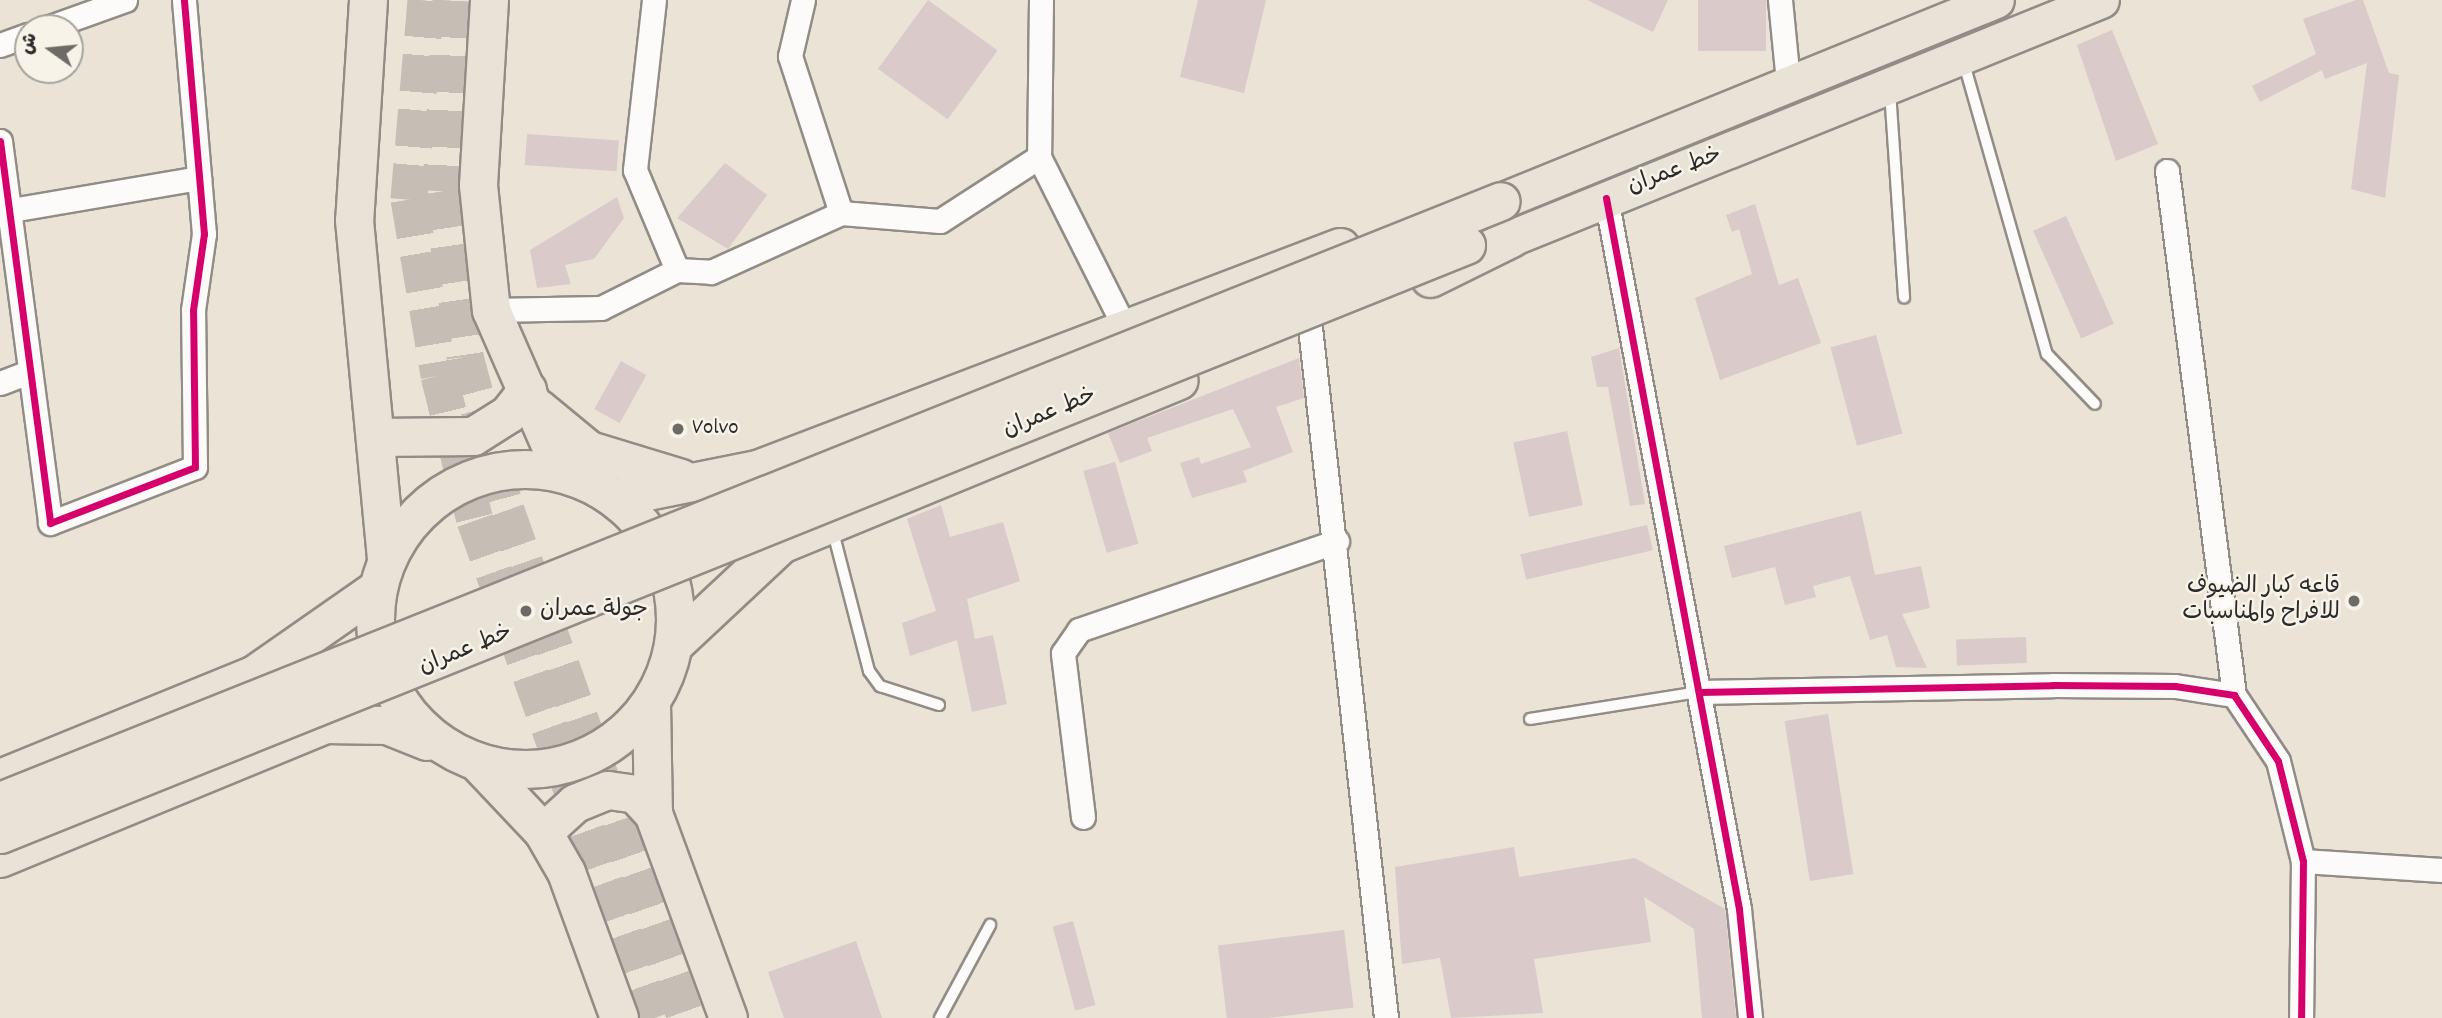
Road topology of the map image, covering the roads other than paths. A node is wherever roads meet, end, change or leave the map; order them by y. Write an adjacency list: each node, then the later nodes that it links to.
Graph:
1 (125, 0): 11 (street)
2 (184, 0): 18 (street)
3 (368, 0): 33 (highway)
4 (488, 0): 26 (highway)
5 (654, 0): 24 (street)
6 (803, 0): 22 (street)
7 (1041, 0): 16 (street)
8 (1780, 0): 13 (street)
9 (1996, 0): 13 (main road, خط عمران)
10 (2101, 0): 12 (main road, خط عمران)
11 (84, 15)
12 (1963, 58): 14 (main road, خط عمران); 32 (lane)
13 (1788, 82): 20 (main road, خط عمران)
14 (1890, 89): 19 (main road, خط عمران); 25 (lane)
15 (0, 141): 21 (street)
16 (1039, 157): 22 (street); 28 (street)
17 (2167, 171): 45 (street)
18 (199, 178): 21 (street); 29 (street)
19 (1606, 198): 23 (main road, خط عمران); 44 (street)
20 (1501, 201): 28 (highway); 53 (highway, خط عمران, bridge)
21 (4, 211): 29 (street)
22 (841, 213): 24 (street)
23 (1511, 238): 27 (highway); 57 (highway, خط عمران, bridge)
24 (677, 270): 26 (street)
25 (1904, 298)
26 (491, 310): 31 (highway)
27 (1310, 327): 38 (highway); 39 (street)
28 (1125, 328): 34 (highway)
29 (26, 373): 30 (street)
30 (0, 383)
31 (529, 395): 33 (highway); 35 (highway); 36 (highway)
32 (2095, 404)
33 (375, 437): 41 (highway)
34 (757, 469): 36 (highway); 40 (highway)
35 (561, 470): 37 (highway); 41 (highway)
36 (699, 480): 37 (highway)
37 (617, 497): 42 (highway)
38 (831, 521): 40 (highway); 47 (lane)
39 (1337, 541): 55 (street); 65 (street)
40 (781, 544): 42 (highway)
41 (380, 575): 43 (highway); 50 (highway)
42 (674, 643): 46 (highway)
43 (253, 675): 49 (highway); 52 (highway)
44 (1699, 692): 45 (street); 48 (lane); 66 (street)
45 (2234, 695): 59 (street)
46 (651, 702): 51 (highway); 54 (highway)
47 (939, 705)
48 (1530, 719)
49 (275, 746): 50 (highway); 58 (highway)
50 (442, 747): 51 (highway)
51 (479, 764): 56 (highway)
52 (0, 778)
53 (0, 801)
54 (653, 813): 56 (highway); 63 (highway)
55 (1083, 817)
56 (543, 832): 62 (highway)
57 (0, 834)
58 (0, 858)
59 (2303, 861): 60 (street); 67 (street)
60 (2442, 870)
61 (990, 925): 64 (lane)
62 (618, 1018)
63 (728, 1018)
64 (940, 1018)
65 (1386, 1018)
66 (1750, 1018)
67 (2301, 1018)

